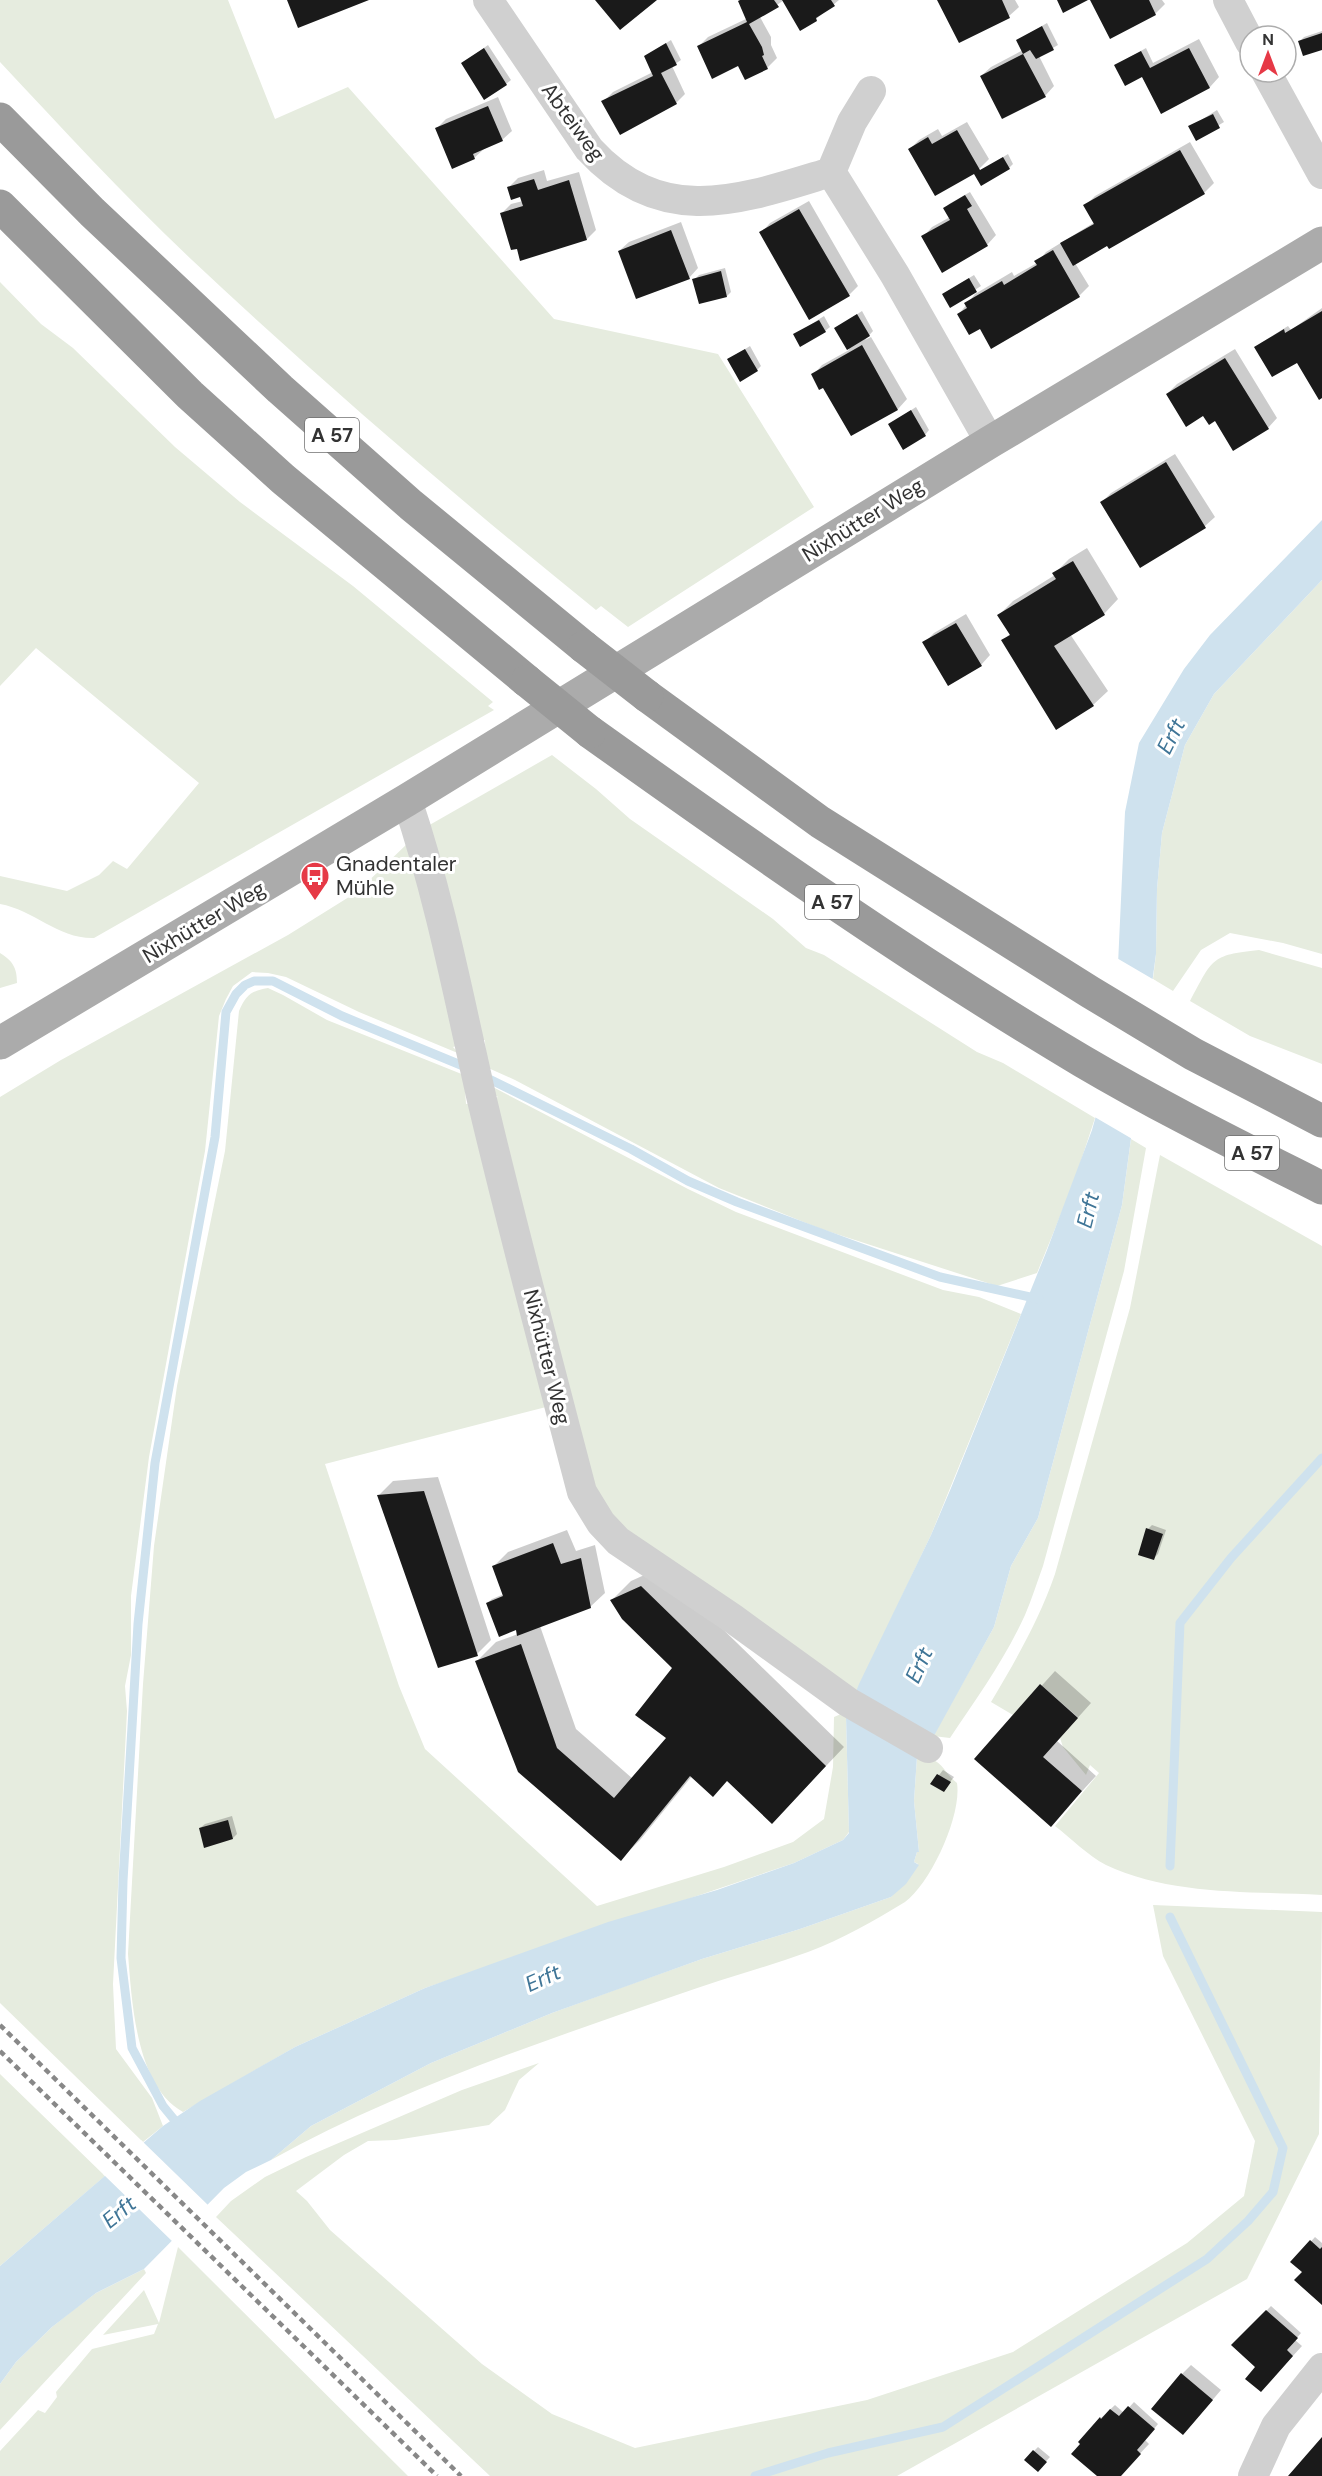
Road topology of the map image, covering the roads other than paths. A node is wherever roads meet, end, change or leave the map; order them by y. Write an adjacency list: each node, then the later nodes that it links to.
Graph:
1 (488, 0): 7 (street, Abteiweg)
2 (1228, 0): 3 (street)
3 (1241, 24)
4 (1273, 84): 8 (street)
5 (871, 91): 7 (street)
6 (0, 119): 14 (highway, A 57, bridge)
7 (831, 172): 11 (street)
8 (1322, 174)
9 (0, 206): 15 (highway, A 57, bridge)
10 (1322, 243): 11 (main road, Nixhütter Weg)
11 (990, 442): 12 (main road, Nixhütter Weg)
12 (407, 800): 13 (main road, Nixhütter Weg); 16 (street, Nixhütter Weg)
13 (0, 1043)
14 (1322, 1121)
15 (1322, 1188)
16 (928, 1748)
17 (1322, 2368): 18 (street)
18 (1253, 2476)

